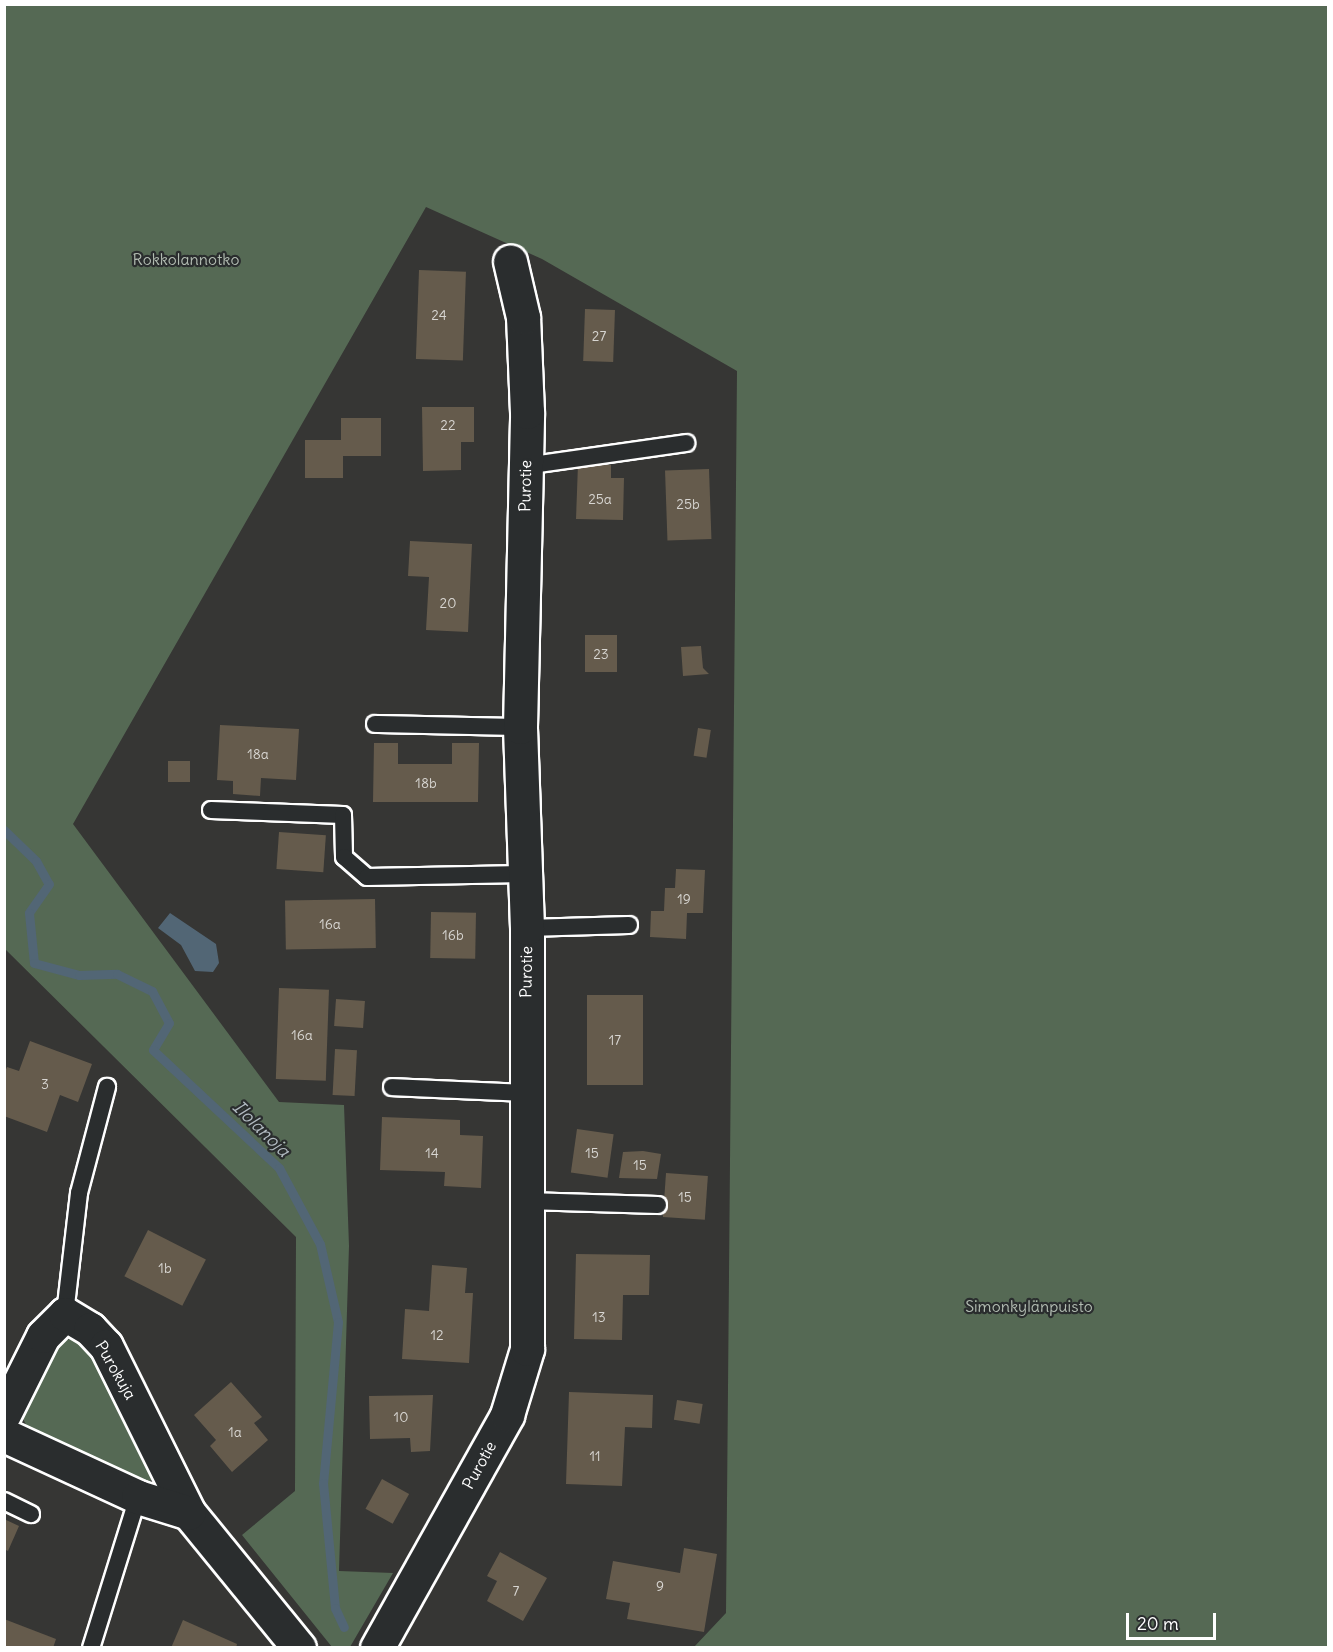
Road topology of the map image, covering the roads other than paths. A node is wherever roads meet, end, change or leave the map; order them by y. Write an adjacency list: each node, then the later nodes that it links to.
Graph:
1 (510, 261): 3 (street, Purotie)
2 (686, 443): 3 (lane)
3 (525, 466): 5 (street, Purotie)
4 (375, 724): 5 (lane)
5 (520, 728): 7 (street, Purotie)
6 (212, 810): 7 (lane)
7 (523, 874): 9 (street, Purotie)
8 (629, 925): 9 (lane)
9 (527, 928): 12 (street, Purotie)
10 (107, 1087): 15 (lane)
11 (392, 1087): 12 (lane)
12 (524, 1093): 13 (street, Purotie)
13 (526, 1201): 14 (lane); 24 (street, Purotie)
14 (658, 1206)
15 (65, 1314): 16 (street); 20 (street, Purokuja)
16 (4, 1414)
17 (4, 1435): 18 (street)
18 (138, 1497): 20 (street); 22 (lane)
19 (4, 1501): 21 (lane)
20 (189, 1513): 23 (street, Purokuja)
21 (31, 1514)
22 (91, 1647)
23 (299, 1647)
24 (377, 1647)

